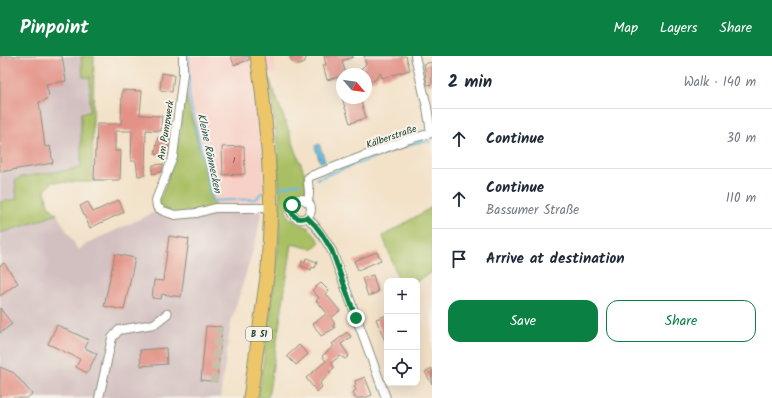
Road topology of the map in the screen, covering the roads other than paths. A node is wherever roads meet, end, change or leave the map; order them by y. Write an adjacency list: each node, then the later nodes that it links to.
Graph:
1 (183, 56): 6 (street, Am Pumpwerk)
2 (256, 56): 6 (main road, B 51)
3 (415, 56): 4 (street, Kälberstraße)
4 (431, 133): 5 (street, Kälberstraße)
5 (308, 202): 7 (street); 7 (street)
6 (271, 208): 10 (main road, B 51)
7 (307, 217): 11 (street)
8 (167, 314): 9 (street)
9 (99, 398)
10 (250, 398)
11 (386, 398)

